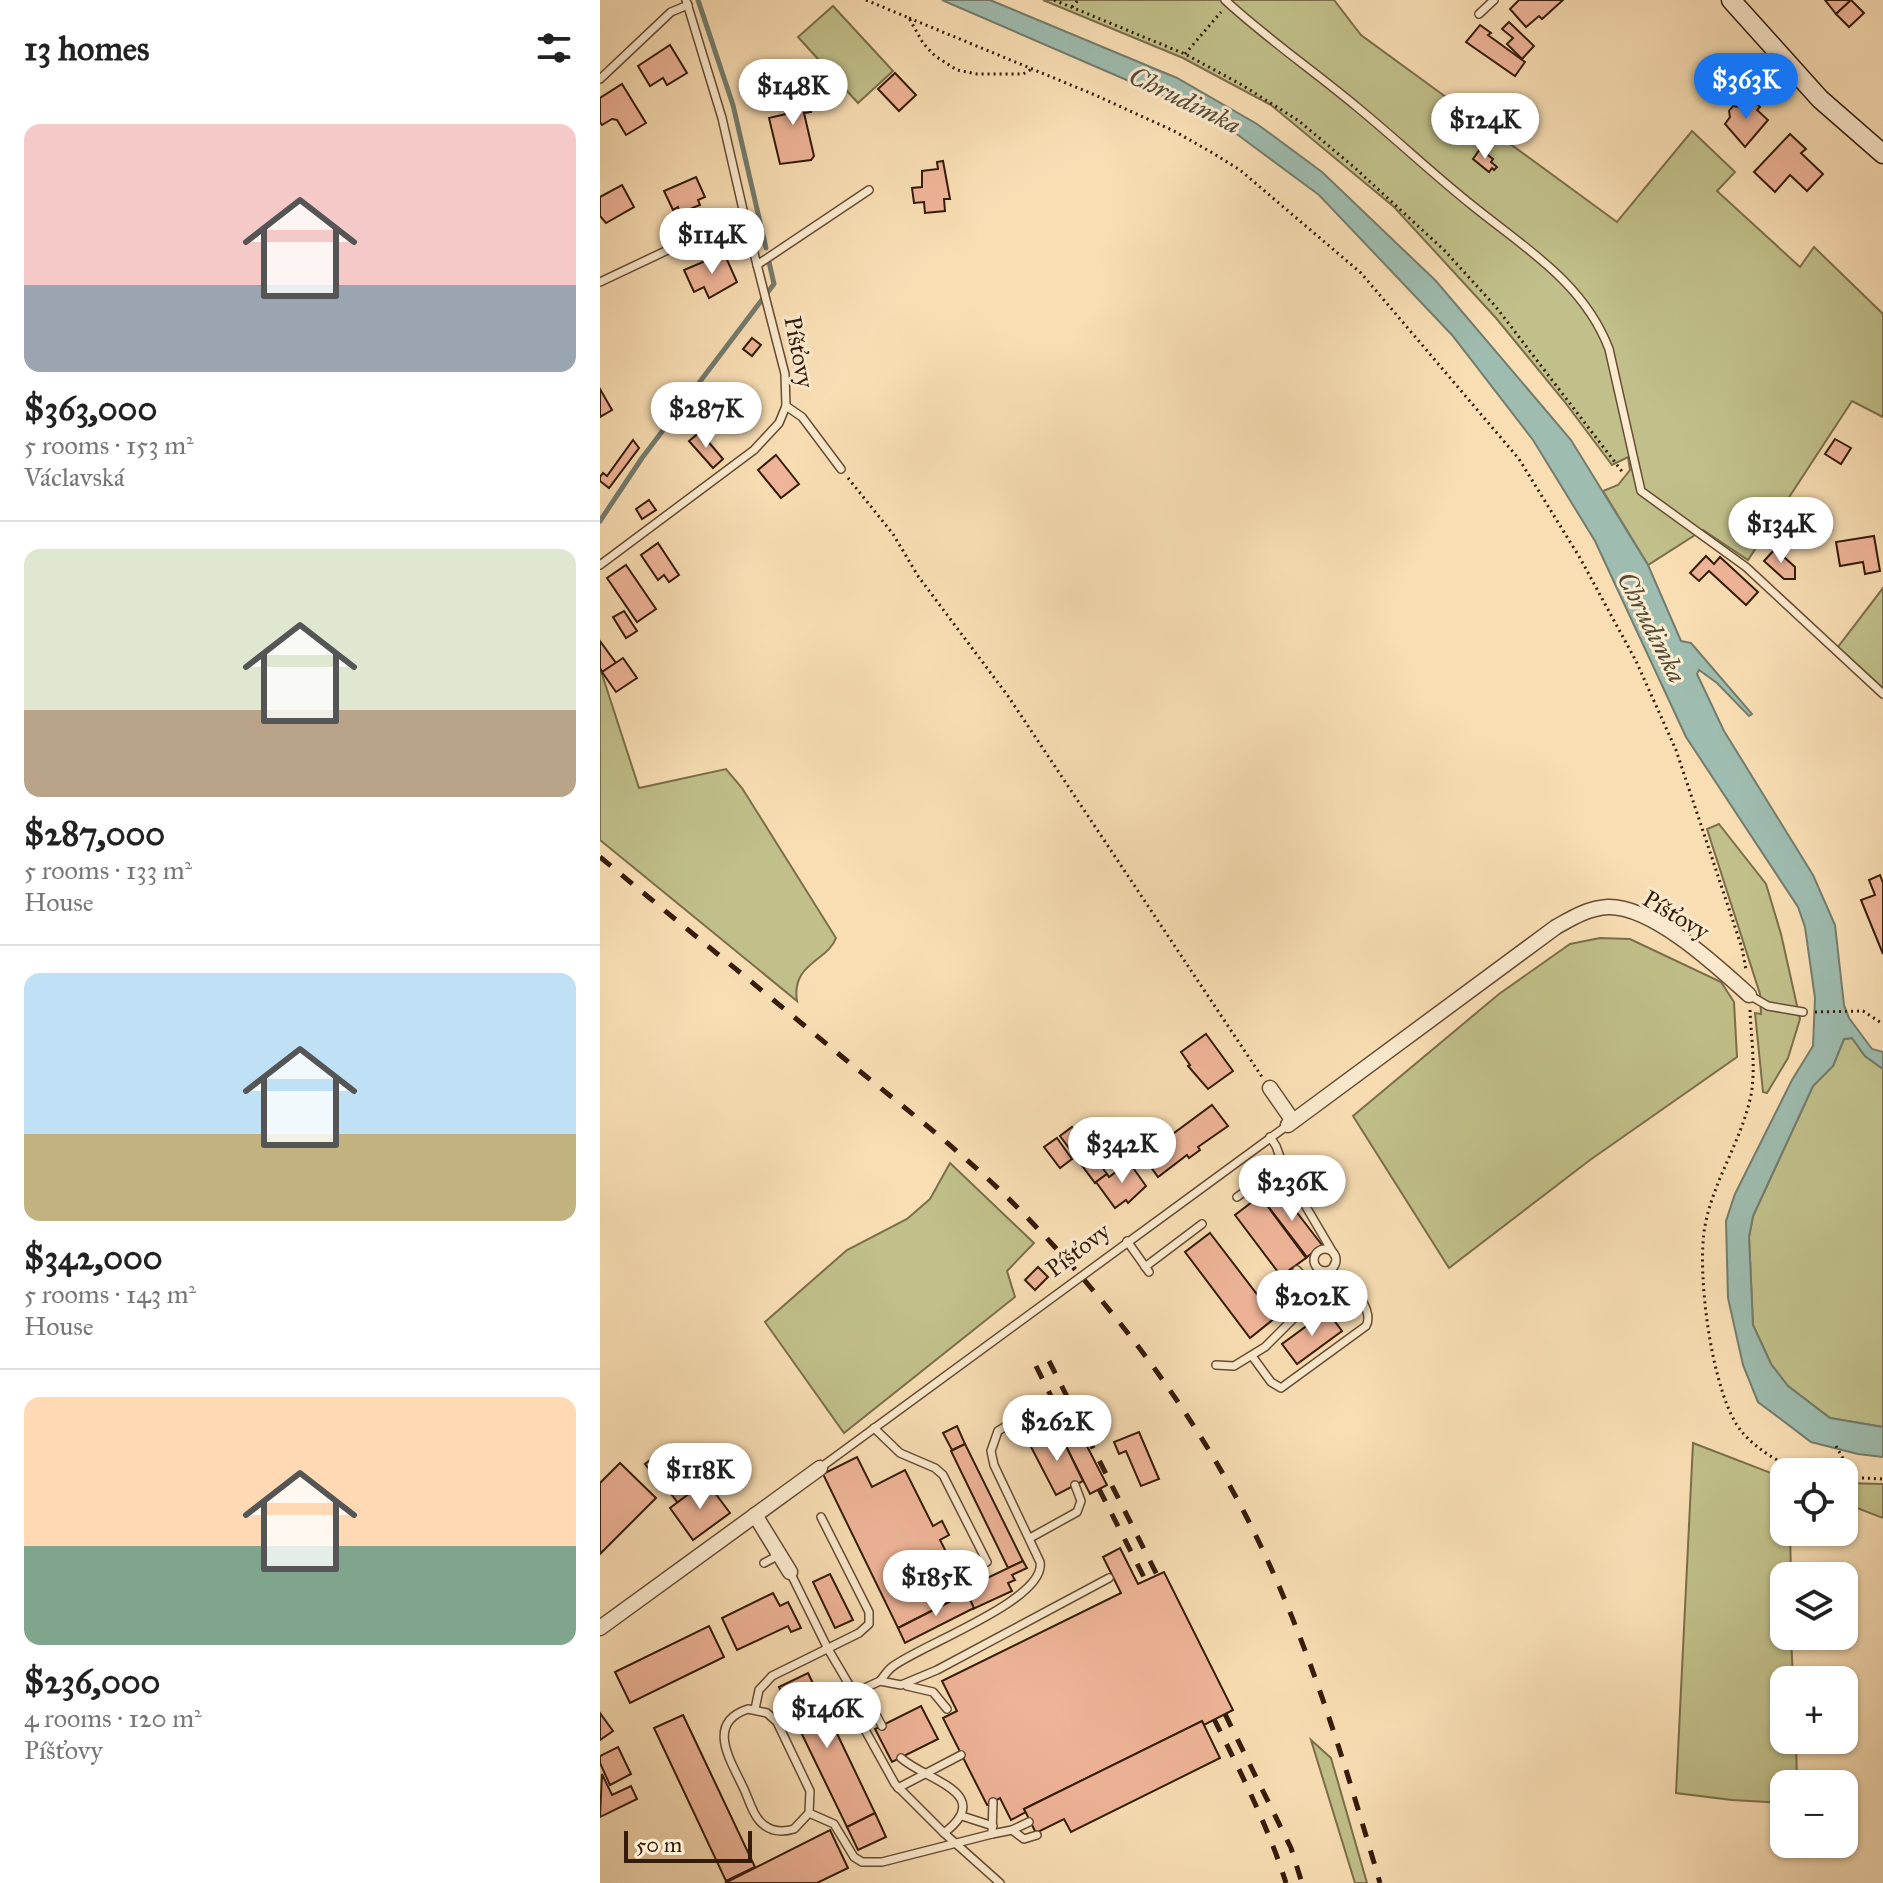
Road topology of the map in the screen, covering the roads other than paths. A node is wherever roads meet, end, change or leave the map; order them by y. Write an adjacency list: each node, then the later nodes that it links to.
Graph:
1 (1494, 0): 5 (lane)
2 (1731, 0): 7 (street)
3 (687, 2): 6 (lane, Píšťovy); 9 (lane, Píšťovy)
4 (1227, 2): 15 (lane)
5 (1479, 14)
6 (600, 79)
7 (1883, 154)
8 (869, 190): 10 (lane)
9 (744, 214): 10 (lane, Píšťovy); 11 (lane)
10 (757, 265): 12 (lane, Píšťovy)
11 (600, 282)
12 (786, 406): 13 (lane, Píšťovy); 14 (lane, Píšťovy)
13 (841, 469)
14 (600, 565)
15 (1883, 694)
16 (1749, 995): 17 (lane); 19 (street, Píšťovy)
17 (1803, 1012)
18 (1270, 1088): 19 (street)
19 (1290, 1123): 20 (lane, Píšťovy)
20 (1270, 1137): 21 (lane); 24 (lane, Píšťovy)
21 (1282, 1165): 22 (lane); 25 (lane)
22 (1237, 1197)
23 (1202, 1224): 24 (lane)
24 (1127, 1241): 32 (lane, Píšťovy)
25 (1335, 1260): 27 (lane); 27 (lane); 28 (lane)
26 (1297, 1270): 29 (lane)
27 (1322, 1271): 28 (lane)
28 (1331, 1273): 29 (lane); 30 (lane)
29 (1318, 1294): 30 (lane)
30 (1252, 1356): 31 (lane)
31 (1216, 1365)
32 (874, 1428): 34 (lane, Píšťovy); 40 (lane)
33 (1050, 1435): 38 (lane)
34 (820, 1468): 36 (street, Píšťovy)
35 (1075, 1485): 38 (lane)
36 (755, 1515): 39 (street); 44 (street, Píšťovy)
37 (821, 1517): 45 (lane)
38 (1030, 1538): 46 (lane)
39 (781, 1554): 41 (lane); 42 (street)
40 (987, 1562)
41 (764, 1563)
42 (790, 1572): 45 (lane)
43 (1109, 1578): 47 (lane)
44 (600, 1628)
45 (828, 1649): 48 (lane); 49 (lane)
46 (880, 1681): 47 (lane); 48 (lane)
47 (901, 1685): 50 (lane)
48 (854, 1693): 51 (lane); 55 (lane)
49 (755, 1709): 57 (lane); 57 (lane)
50 (947, 1709)
51 (882, 1726)
52 (961, 1755): 54 (lane)
53 (901, 1758): 54 (lane)
54 (925, 1774): 55 (lane); 58 (lane)
55 (898, 1788): 62 (lane)
56 (993, 1802): 60 (lane)
57 (809, 1813): 64 (lane)
58 (962, 1816): 60 (lane); 62 (lane)
59 (1029, 1822): 61 (lane)
60 (993, 1830): 61 (lane); 64 (lane)
61 (1012, 1830): 63 (lane)
62 (944, 1833): 64 (lane)
63 (1037, 1835)
64 (956, 1843): 65 (lane)
65 (1000, 1883)

